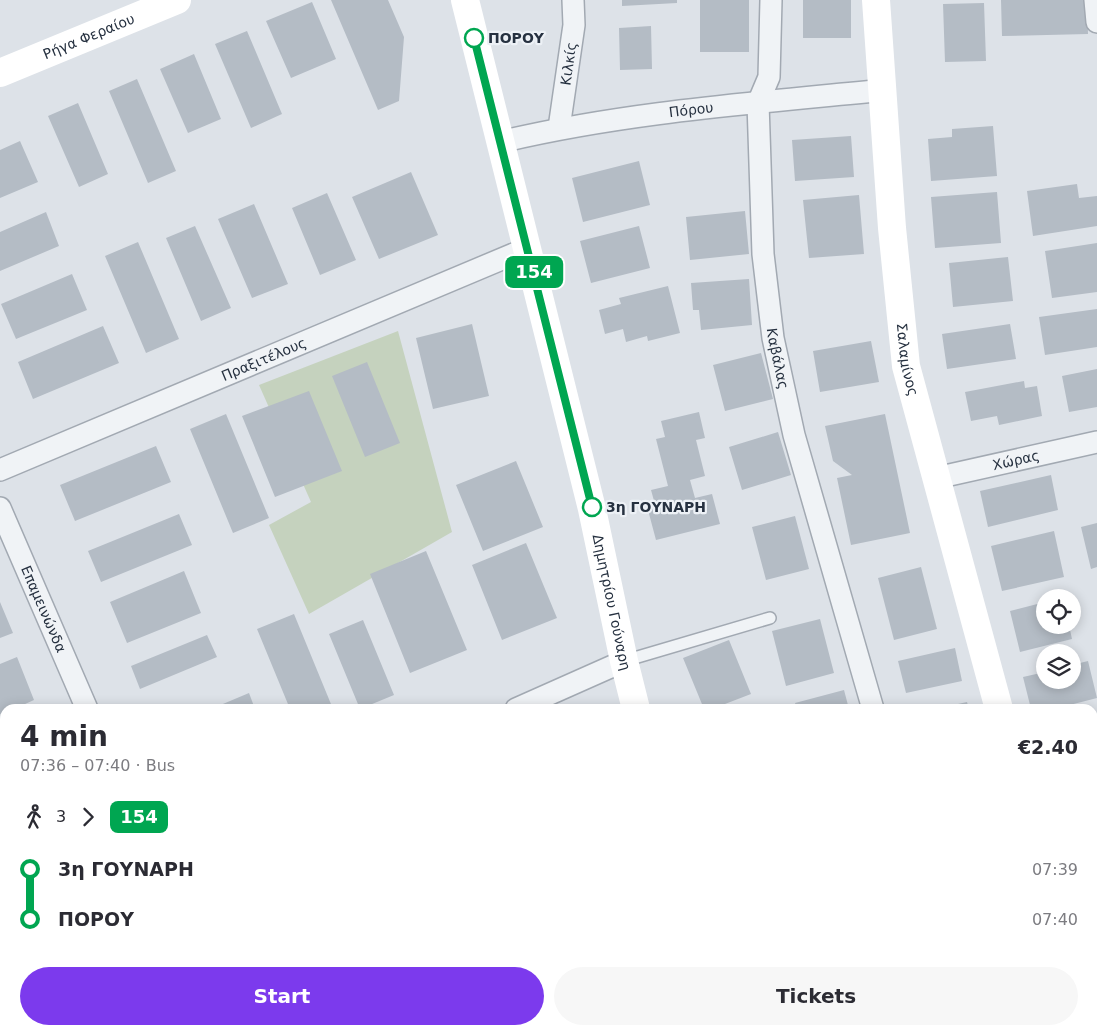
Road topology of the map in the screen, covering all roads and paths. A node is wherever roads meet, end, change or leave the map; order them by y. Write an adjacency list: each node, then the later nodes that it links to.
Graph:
1 (177, 0): 8 (street, Ρήγα Φεραίου)
2 (465, 0): 12 (street, Δημητρίου Γούναρη)
3 (572, 0): 11 (street, Κιλκίς)
4 (771, 0): 10 (street, Καβάλας)
5 (876, 0): 9 (street, Σαλαμίνος)
6 (1095, 0): 7 (street)
7 (1097, 22)
8 (0, 73)
9 (884, 90): 10 (street, Πόρου); 16 (street, Σαλαμίνος)
10 (758, 103): 11 (street, Πόρου); 23 (street, Καβάλας)
11 (559, 128): 12 (street, Πόρου)
12 (500, 142): 13 (street, Δημητρίου Γούναρη)
13 (528, 248): 15 (street, Πραξιτέλους); 19 (street, Δημητρίου Γούναρη)
14 (1097, 442): 16 (street, Χώρας)
15 (0, 470)
16 (936, 478): 24 (street, Σαλαμίνος)
17 (0, 508): 20 (street, Επαμεινώνδα)
18 (770, 618): 19 (lane)
19 (624, 661): 21 (street); 22 (street, Δημητρίου Γούναρη)
20 (85, 704)
21 (527, 704)
22 (635, 704)
23 (871, 704)
24 (998, 704)

